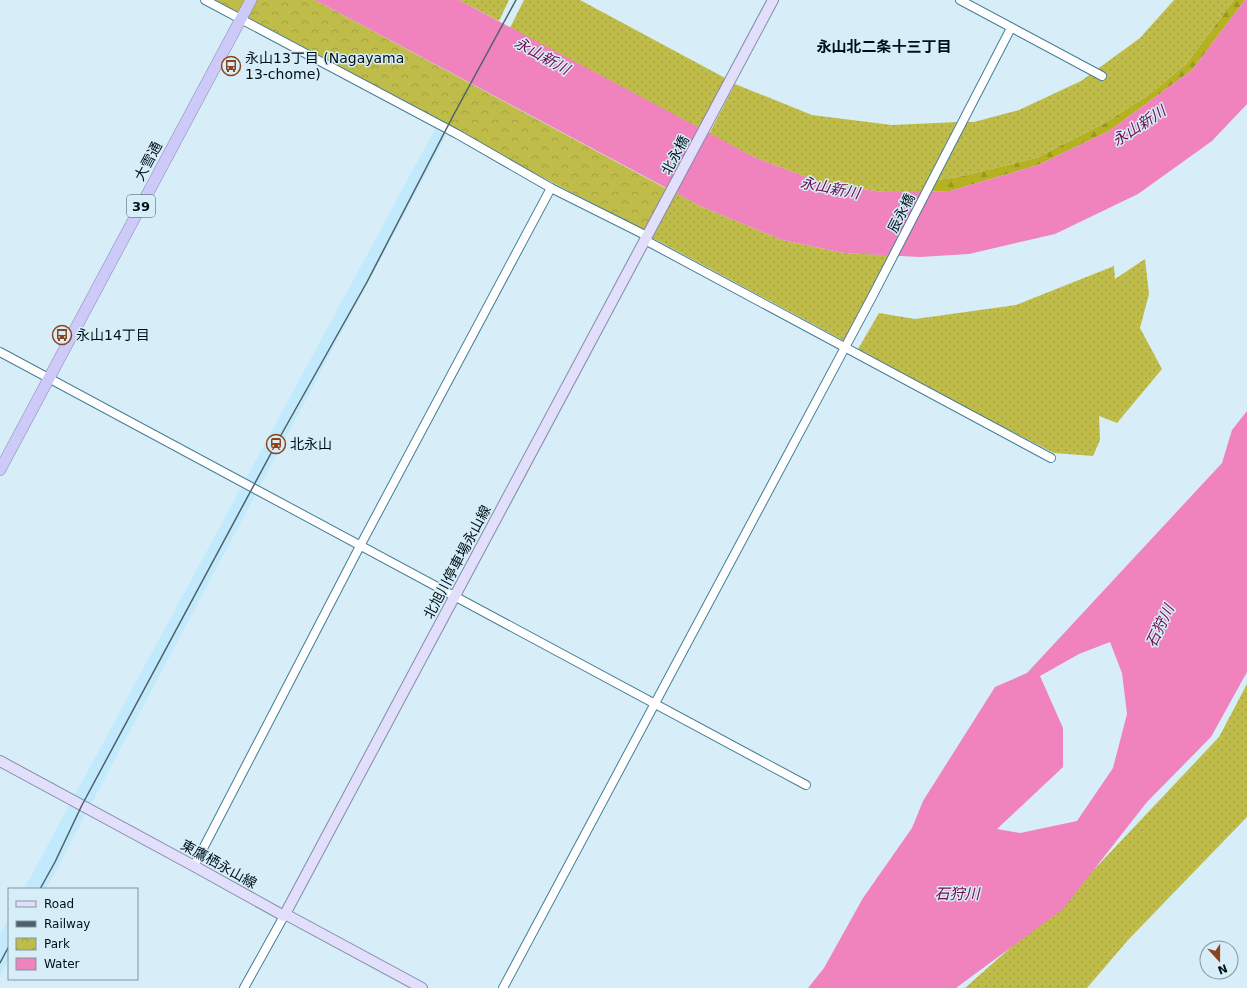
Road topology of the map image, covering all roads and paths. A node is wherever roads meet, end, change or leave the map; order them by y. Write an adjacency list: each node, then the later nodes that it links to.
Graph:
1 (205, 0): 5 (street)
2 (251, 0): 5 (highway, 大雪通 / 39)
3 (773, 0): 9 (main road, 北永橋)
4 (960, 0): 6 (street)
5 (241, 19): 8 (street); 13 (highway, 大雪通 / 39)
6 (1011, 28): 7 (street); 11 (street, 辰永橋)
7 (1102, 76)
8 (551, 188): 10 (street); 16 (street)
9 (654, 223): 10 (main road, 北旭川停車場永山線)
10 (646, 238): 11 (street); 17 (main road, 北旭川停車場永山線)
11 (845, 347): 14 (street); 18 (street, 辰永橋)
12 (0, 352): 13 (street)
13 (49, 379): 15 (highway, 39); 16 (street)
14 (1051, 458)
15 (0, 470)
16 (360, 546): 17 (street); 21 (street)
17 (454, 596): 18 (street); 22 (main road, 北旭川停車場永山線)
18 (655, 704): 20 (street); 25 (street, 辰永橋)
19 (0, 761): 21 (main road, 東鷹栖永山線)
20 (806, 785)
21 (194, 866): 22 (main road, 東鷹栖永山線)
22 (284, 915): 23 (street); 24 (main road, 東鷹栖永山線)
23 (244, 988)
24 (422, 988)
25 (503, 988)

